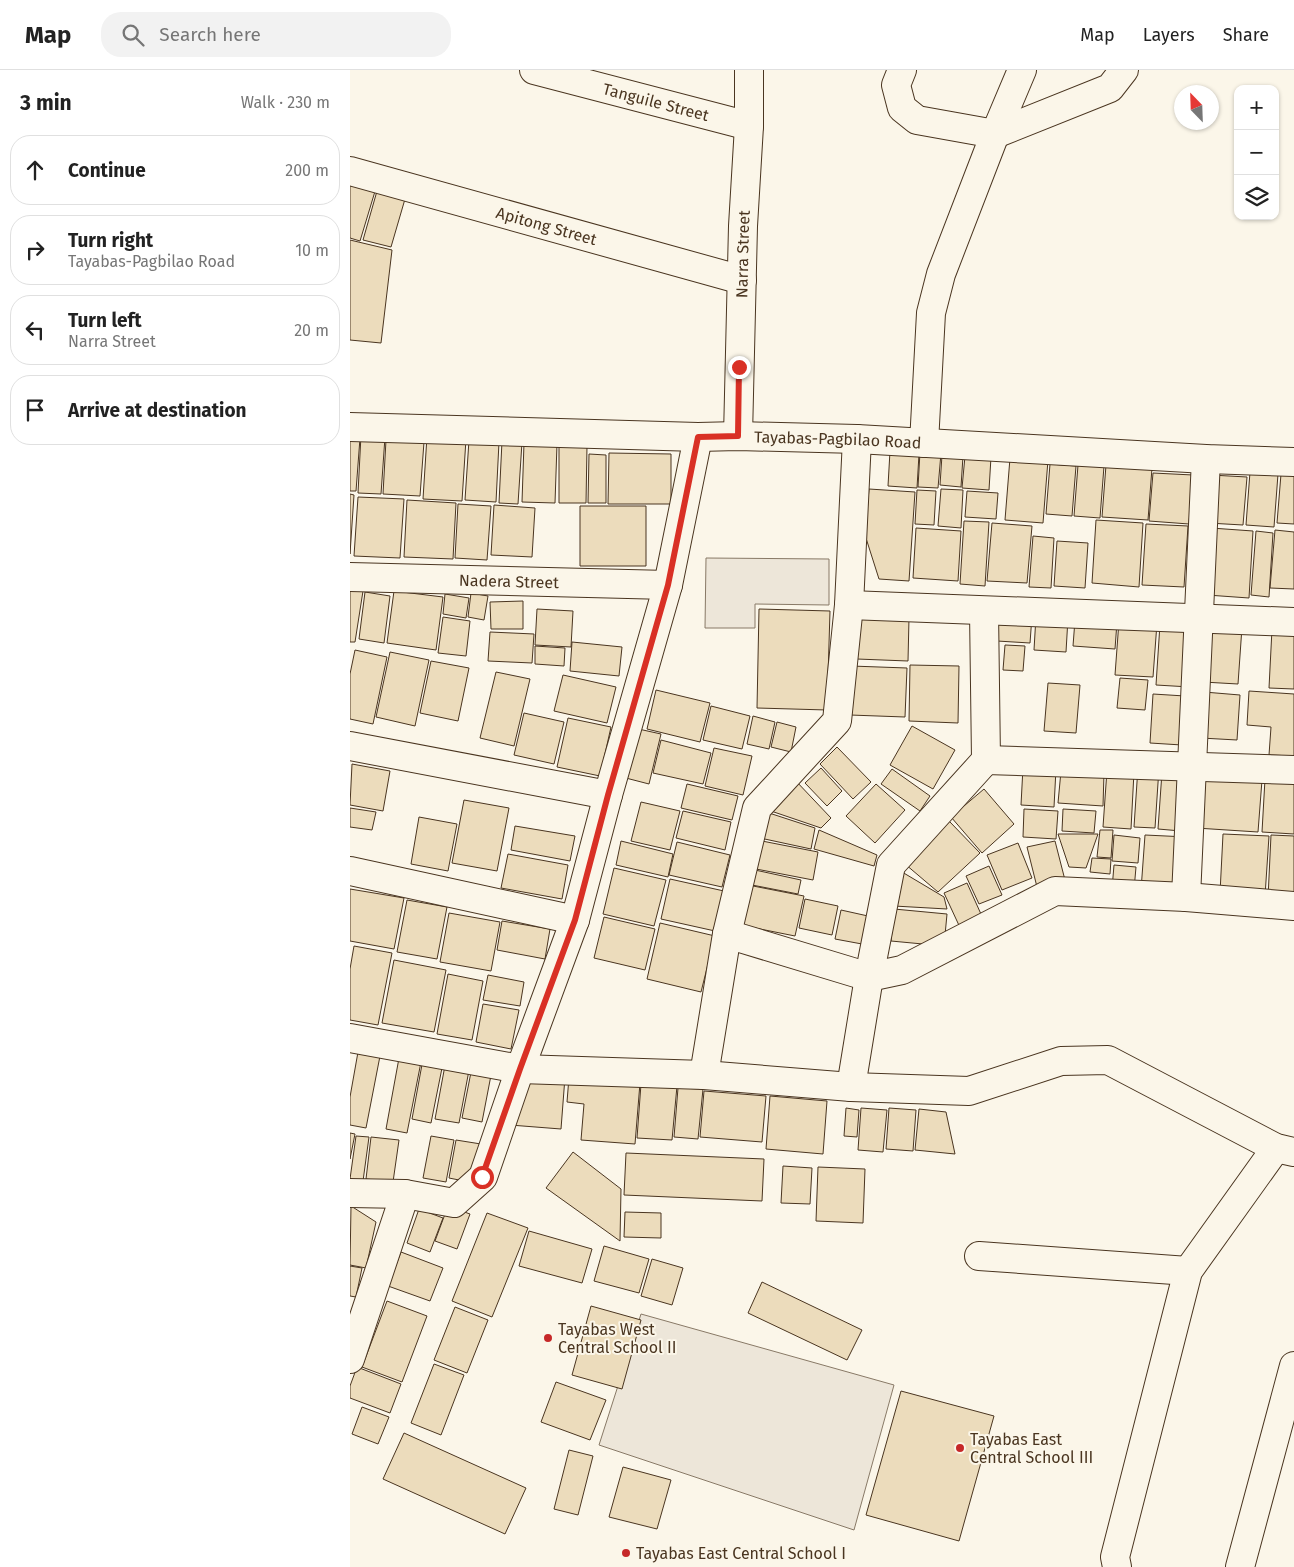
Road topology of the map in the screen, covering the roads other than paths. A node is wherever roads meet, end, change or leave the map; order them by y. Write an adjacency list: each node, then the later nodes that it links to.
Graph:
1 (534, 70): 6 (street, Tanguile Street)
2 (749, 70): 6 (street, Narra Street)
3 (902, 70): 7 (street)
4 (1022, 70): 7 (street)
5 (1124, 70): 7 (street)
6 (749, 126): 9 (street, Narra Street)
7 (995, 134): 14 (street)
8 (350, 171): 9 (street, Apitong Street)
9 (742, 280): 11 (street, Narra Street)
10 (350, 427): 12 (street, Tayabas-Pagbilao Road)
11 (738, 436): 12 (street, Tayabas-Pagbilao Road); 13 (street, Tayabas-Pagbilao Road)
12 (698, 437): 18 (street)
13 (857, 439): 14 (street, Tayabas-Pagbilao Road); 19 (street)
14 (924, 443): 16 (street, Tayabas-Pagbilao Road)
15 (1293, 458): 16 (street, Tayabas-Pagbilao Road)
16 (1206, 460): 21 (street)
17 (350, 577): 18 (street, Nadera Street)
18 (668, 585): 27 (street)
19 (849, 605): 20 (street); 32 (street)
20 (984, 611): 21 (street); 24 (street)
21 (1199, 618): 22 (street); 25 (street)
22 (1294, 622)
23 (350, 746): 27 (street)
24 (986, 760): 25 (street); 33 (street)
25 (1192, 767): 26 (street); 29 (street)
26 (1294, 770)
27 (608, 795): 31 (street)
28 (350, 871): 31 (street)
29 (1186, 897): 30 (street); 33 (street)
30 (1294, 906)
31 (575, 920): 35 (street)
32 (726, 934): 33 (street); 36 (street)
33 (869, 977): 37 (street)
34 (350, 1038): 35 (street)
35 (520, 1069): 36 (street); 40 (street)
36 (704, 1075): 37 (street)
37 (851, 1087): 38 (street)
38 (1285, 1150): 42 (street)
39 (350, 1193): 40 (street)
40 (405, 1194): 43 (street)
41 (979, 1256): 42 (street)
42 (1188, 1271): 45 (street)
43 (350, 1359)
44 (1294, 1366): 46 (street)
45 (1117, 1567)
46 (1240, 1567)

